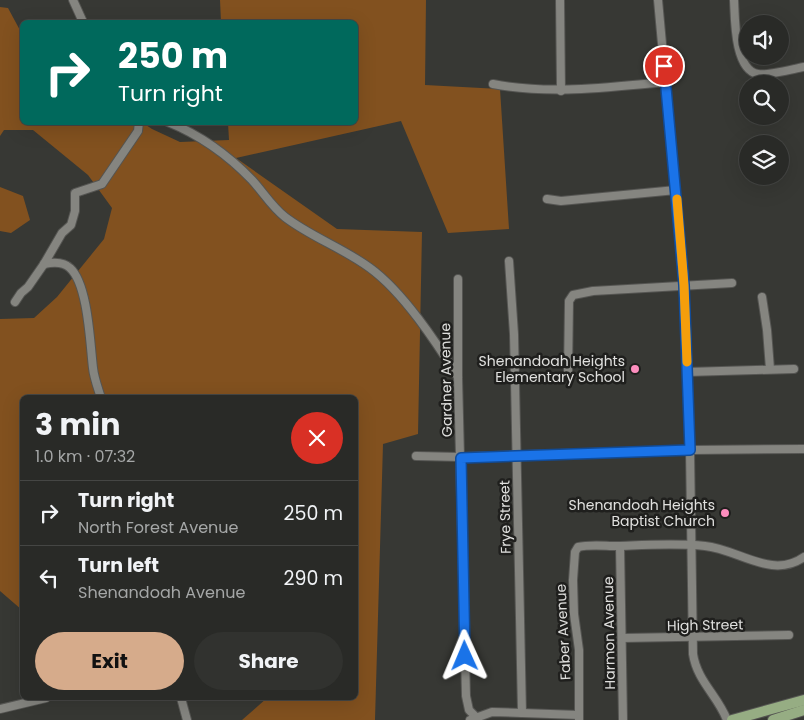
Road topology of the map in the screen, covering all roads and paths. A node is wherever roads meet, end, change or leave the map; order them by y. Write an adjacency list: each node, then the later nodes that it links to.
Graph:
1 (73, 0): 5 (street)
2 (560, 0): 9 (street)
3 (658, 0): 7 (street)
4 (734, 0): 6 (street)
5 (82, 20)
6 (804, 67)
7 (666, 82): 9 (street); 12 (street)
8 (493, 84): 9 (street)
9 (561, 91)
10 (139, 125): 15 (street)
11 (174, 125): 25 (street)
12 (676, 190): 13 (street); 18 (street)
13 (547, 199)
14 (509, 261): 30 (street, Frye Street)
15 (44, 264): 20 (street); 26 (street)
16 (458, 279): 25 (street, Gardner Avenue)
17 (732, 283): 18 (street)
18 (684, 285): 23 (street); 24 (street)
19 (762, 298): 21 (street)
20 (15, 302)
21 (770, 369): 22 (street); 23 (street)
22 (794, 369)
23 (687, 372): 28 (street)
24 (568, 373)
25 (458, 377): 31 (street, Gardner Avenue)
26 (100, 395)
27 (803, 449): 28 (street)
28 (690, 450): 30 (street); 32 (street)
29 (416, 456): 31 (street)
30 (516, 456): 31 (street); 43 (street, Frye Street)
31 (461, 458): 44 (street, Gardner Avenue)
32 (691, 545): 33 (street); 34 (street); 37 (street)
33 (620, 546): 36 (street, Harmon Avenue); 45 (street, Faber Avenue)
34 (804, 557)
35 (789, 635): 37 (street, High Street)
36 (622, 638): 37 (street, High Street); 47 (street, Harmon Avenue)
37 (693, 638): 48 (street)
38 (38, 700): 41 (street)
39 (182, 700): 46 (street)
40 (804, 700): 49 (main road)
41 (0, 709)
42 (804, 710): 50 (main road)
43 (522, 713): 44 (street); 45 (street)
44 (473, 718)
45 (579, 718)
46 (187, 720)
47 (623, 720)
48 (727, 720)
49 (732, 720)
50 (773, 720)

